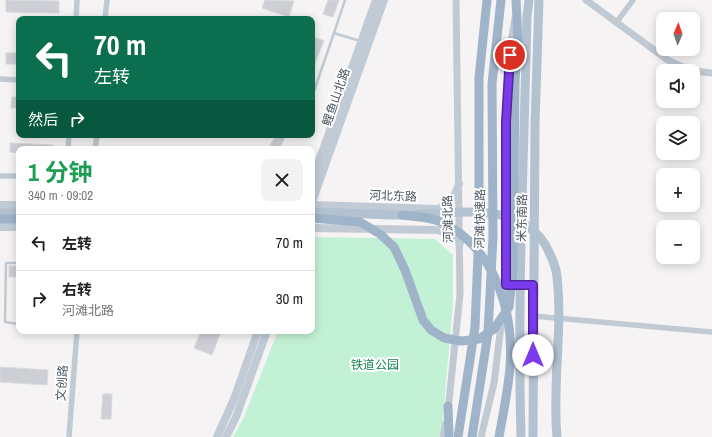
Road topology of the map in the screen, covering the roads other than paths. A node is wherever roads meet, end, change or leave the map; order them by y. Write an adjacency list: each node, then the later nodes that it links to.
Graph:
1 (77, 0): 15 (street)
2 (106, 0): 16 (street)
3 (345, 0): 18 (lane)
4 (376, 0): 19 (main road, 鲤鱼山北路)
5 (384, 0): 19 (main road, 鲤鱼山北路)
6 (456, 0): 29 (street, 河滩北路)
7 (487, 0): 62 (highway, 河滩快速路)
8 (501, 0): 63 (highway, 河滩快速路)
9 (516, 0): 14 (highway)
10 (529, 0): 48 (main road, 米东南路)
11 (539, 0): 49 (main road, 米东南路)
12 (586, 0): 17 (street)
13 (633, 0): 17 (street)
14 (516, 12): 38 (highway); 47 (street)
15 (76, 16)
16 (105, 16)
17 (616, 23): 20 (street)
18 (334, 33): 19 (lane); 25 (lane)
19 (365, 43): 26 (main road, 鲤鱼山北路); 30 (main road, 鲤鱼山北路)
20 (676, 64)
21 (700, 72): 22 (street)
22 (712, 73)
23 (0, 79): 24 (street)
24 (16, 80)
25 (315, 88)
26 (315, 173)
27 (0, 176): 28 (street)
28 (16, 176)
29 (459, 184): 34 (main road, 河北东路); 45 (street, 河滩北路)
30 (315, 195)
31 (315, 204): 34 (main road, 河北东路)
32 (0, 205): 33 (main road)
33 (16, 205)
34 (403, 211): 36 (main road); 44 (main road); 65 (highway); 68 (main road)
35 (16, 212): 37 (main road)
36 (315, 212)
37 (0, 213)
38 (315, 218)
39 (0, 219): 40 (highway)
40 (16, 219)
41 (0, 226): 42 (main road)
42 (16, 227)
43 (315, 228): 44 (main road)
44 (403, 229): 45 (main road)
45 (460, 243): 56 (street, 河滩北路)
46 (16, 263): 51 (lane)
47 (506, 285): 48 (street); 64 (street)
48 (521, 285): 49 (street); 66 (main road, 米东南路)
49 (533, 285): 50 (main road, 米东南路)
50 (533, 316): 52 (street); 67 (main road, 米东南路)
51 (16, 324)
52 (712, 332)
53 (77, 334): 57 (street, 文创路)
54 (257, 334): 58 (main road)
55 (266, 334): 59 (main road)
56 (448, 406): 60 (street, 河滩北路); 61 (highway)
57 (69, 437)
58 (217, 437)
59 (226, 437)
60 (443, 437)
61 (449, 437)
62 (458, 437)
63 (472, 437)
64 (481, 437)
65 (499, 437)
66 (521, 437)
67 (533, 437)
68 (557, 437)

